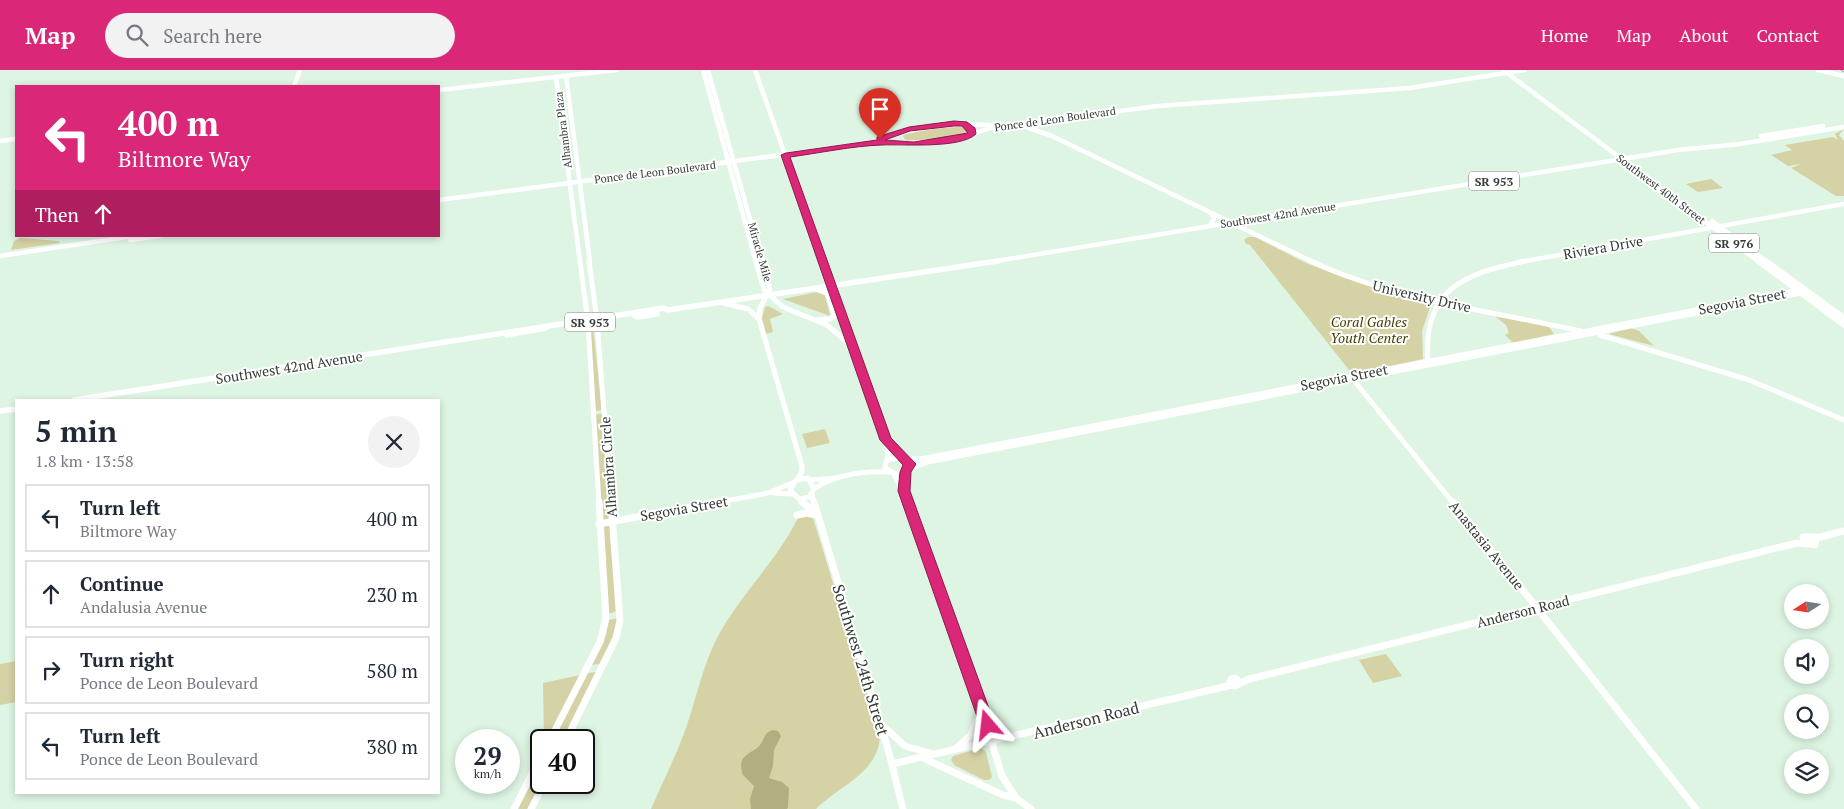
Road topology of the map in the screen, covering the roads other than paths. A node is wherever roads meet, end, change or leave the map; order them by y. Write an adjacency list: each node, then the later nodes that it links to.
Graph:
1 (300, 70): 12 (street)
2 (617, 70): 9 (street)
3 (703, 70): 35 (street, Miracle Mile)
4 (708, 70): 35 (street, Miracle Mile)
5 (755, 70): 33 (street)
6 (1525, 70): 8 (street, Ponce de Leon Boulevard)
7 (1818, 70): 10 (street)
8 (1506, 71): 18 (street, Ponce de Leon Boulevard); 19 (street, Ponce de Leon Boulevard); 34 (main road, Southwest 40th Street / SR 976)
9 (566, 76): 11 (street); 14 (street, Alhambra Plaza)
10 (1844, 76)
11 (556, 77): 13 (street); 15 (street, Alhambra Plaza)
12 (294, 85)
13 (440, 90)
14 (568, 99): 15 (street); 16 (street, Alhambra Plaza)
15 (559, 101): 17 (street, Alhambra Plaza)
16 (569, 106): 17 (street); 29 (street, Alhambra Plaza)
17 (560, 107): 27 (street, Alhambra Plaza)
18 (1039, 122): 20 (street, Ponce de Leon Boulevard); 26 (street)
19 (964, 124): 24 (street, Ponce de Leon Boulevard); 25 (street)
20 (1018, 124): 25 (street, Ponce de Leon Boulevard); 26 (street, University Drive)
21 (1844, 125): 22 (main road, Southwest 42nd Avenue / SR 953); 23 (main road, Southwest 42nd Avenue / SR 953)
22 (1821, 126): 23 (main road); 32 (main road, Southwest 42nd Avenue / SR 953)
23 (1827, 130): 32 (main road, Southwest 42nd Avenue / SR 953)
24 (903, 132): 31 (street); 33 (street, Ponce de Leon Boulevard)
25 (972, 134): 31 (street, Ponce de Leon Boulevard)
26 (1052, 136): 42 (street, University Drive)
27 (564, 138): 29 (street); 37 (street, Alhambra Plaza)
28 (15, 139): 30 (street)
29 (574, 140): 36 (street, Alhambra Plaza)
30 (0, 141)
31 (908, 143): 33 (street, Ponce de Leon Boulevard)
32 (1731, 144): 34 (main road, Southwest 42nd Avenue / SR 953)
33 (785, 154): 35 (street, Ponce de Leon Boulevard); 57 (street)
34 (1626, 160): 45 (main road, Southwest 42nd Avenue / SR 953); 48 (main road, Southwest 40th Street / SR 976)
35 (731, 161): 36 (street, Ponce de Leon Boulevard); 61 (street, Miracle Mile)
36 (579, 180): 37 (street, Ponce de Leon Boulevard); 40 (street, Alhambra Circle)
37 (569, 182): 38 (street, Ponce de Leon Boulevard); 41 (street, Alhambra Circle)
38 (440, 198)
39 (1844, 204): 48 (street, Riviera Drive)
40 (584, 209): 41 (street); 43 (street, Alhambra Circle)
41 (572, 210): 44 (street, Alhambra Circle)
42 (1212, 214): 46 (street, University Drive); 47 (main road)
43 (585, 216): 44 (street); 54 (street, Alhambra Circle)
44 (574, 219): 55 (street, Alhambra Circle)
45 (1247, 220): 46 (main road, Southwest 42nd Avenue / SR 953); 49 (street)
46 (1230, 222): 47 (main road, Southwest 42nd Avenue / SR 953); 49 (street, University Drive)
47 (1210, 226): 57 (main road, Southwest 42nd Avenue / SR 953)
48 (1716, 227): 60 (main road, Southwest 40th Street / SR 976); 62 (street, Riviera Drive); 66 (main road, Southwest 40th Street / SR 976)
49 (1246, 231): 62 (street, University Drive)
50 (127, 237): 52 (street)
51 (152, 237): 52 (street)
52 (60, 248): 53 (street)
53 (0, 256)
54 (592, 277): 55 (street); 56 (street, Alhambra Circle)
55 (582, 280): 58 (street, Alhambra Circle)
56 (594, 285): 58 (street); 68 (street, Alhambra Circle)
57 (831, 285): 59 (main road, Southwest 42nd Avenue / SR 953); 80 (street)
58 (583, 287): 70 (street, Alhambra Circle)
59 (812, 288): 61 (main road, Southwest 42nd Avenue / SR 953); 69 (main road)
60 (1801, 292): 72 (main road, Southwest 40th Street / SR 976); 75 (street, Segovia Street); 77 (street, Segovia Street)
61 (768, 295): 63 (main road, Southwest 42nd Avenue / SR 953); 67 (street); 69 (street)
62 (1439, 300): 71 (street, University Drive); 81 (street, Riviera Drive)
63 (720, 302): 64 (main road, Southwest 42nd Avenue / SR 953); 67 (street)
64 (668, 310): 65 (main road, Southwest 42nd Avenue / SR 953); 65 (main road, Southwest 42nd Avenue / SR 953)
65 (636, 316): 68 (main road, Southwest 42nd Avenue / SR 953)
66 (1844, 318)
67 (759, 319): 93 (street)
68 (597, 320): 70 (main road, Southwest 42nd Avenue / SR 953); 104 (street, Alhambra Circle)
69 (818, 320): 80 (street)
70 (588, 322): 73 (main road, Southwest 42nd Avenue / SR 953); 105 (street, Alhambra Circle)
71 (1549, 324): 75 (street, University Drive); 79 (street)
72 (1844, 325)
73 (547, 328): 74 (main road, Southwest 42nd Avenue / SR 953); 78 (main road, Southwest 42nd Avenue / SR 953)
74 (527, 329): 76 (main road, Southwest 42nd Avenue / SR 953); 78 (main road)
75 (1583, 332): 77 (street, University Drive); 79 (street, Segovia Street)
76 (504, 334): 78 (main road, Southwest 42nd Avenue / SR 953); 83 (main road, Southwest 42nd Avenue / SR 953)
77 (1595, 334): 81 (street, Segovia Street); 86 (street, University Drive)
78 (511, 336)
79 (1555, 337): 81 (street, Segovia Street)
80 (857, 357): 87 (street)
81 (1428, 364): 82 (street, Segovia Street)
82 (1353, 378): 88 (street, Segovia Street); 90 (street, Segovia Street); 107 (street, Anastasia Avenue)
83 (81, 399)
84 (15, 409): 85 (main road)
85 (0, 412)
86 (1844, 420)
87 (886, 440): 88 (street); 89 (street)
88 (904, 458): 89 (street, Segovia Street); 90 (street)
89 (886, 461): 91 (street); 92 (street)
90 (907, 471): 92 (street, Segovia Street); 98 (street)
91 (865, 473): 92 (street); 94 (street)
92 (892, 473): 98 (street)
93 (798, 478): 95 (street); 96 (street)
94 (838, 478): 95 (street); 97 (street)
95 (810, 480): 97 (street)
96 (792, 483): 99 (street, Segovia Street); 100 (street)
97 (813, 491): 101 (street); 102 (street, Southwest 24th Street)
98 (904, 491): 108 (street)
99 (768, 493): 100 (street, Segovia Street); 104 (street, Segovia Street)
100 (792, 494): 101 (street)
101 (800, 499): 102 (street)
102 (816, 514): 103 (street); 109 (street, Southwest 24th Street)
103 (797, 515)
104 (613, 521): 105 (street, Segovia Street); 111 (street, Alhambra Circle)
105 (599, 524): 110 (street, Alhambra Circle)
106 (1844, 532): 107 (street, Anderson Road)
107 (1538, 608): 112 (street, Anderson Road); 124 (street, Anastasia Avenue)
108 (982, 708): 112 (street); 113 (street)
109 (880, 723): 114 (street); 116 (street, Southwest 24th Street)
110 (555, 729)
111 (571, 729)
112 (993, 742): 113 (street, Anderson Road); 119 (street)
113 (950, 752): 114 (street, Anderson Road)
114 (936, 755): 115 (street, Anderson Road)
115 (922, 758): 116 (street, Anderson Road); 119 (street)
116 (892, 764): 122 (street, Southwest 24th Street)
117 (530, 778): 120 (street)
118 (538, 794): 121 (street)
119 (1016, 798): 123 (street)
120 (514, 809)
121 (531, 809)
122 (903, 809)
123 (1032, 809)
124 (1696, 809)

